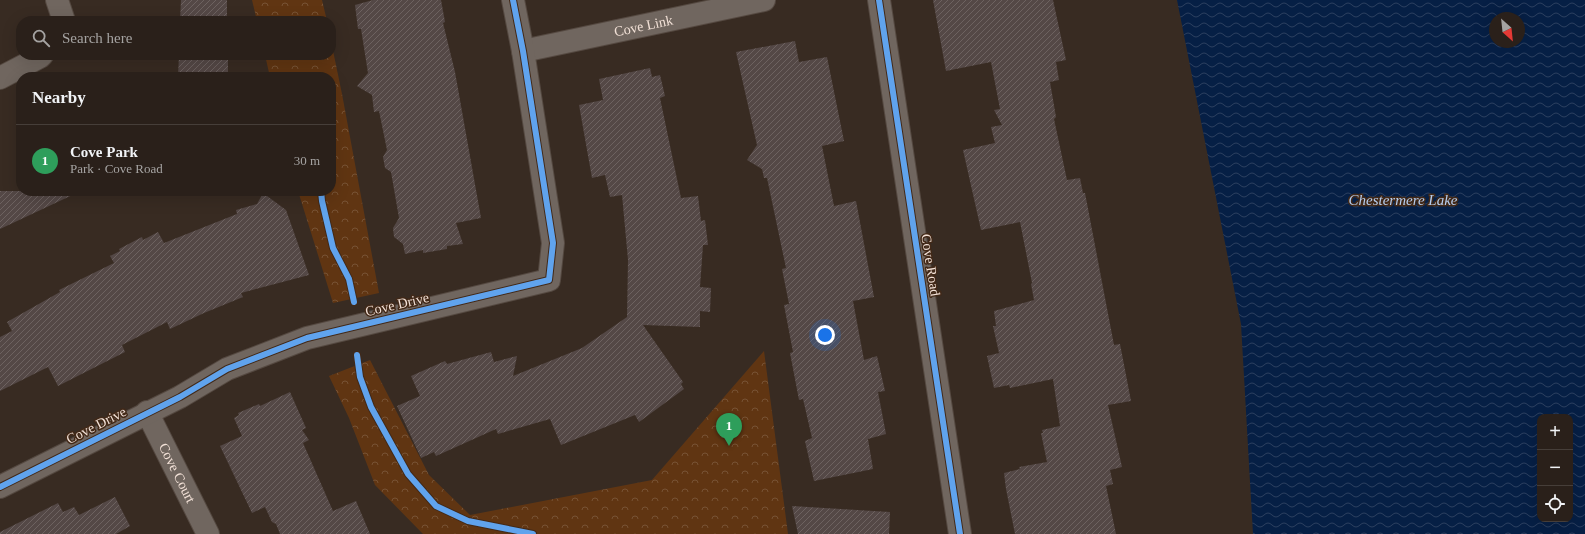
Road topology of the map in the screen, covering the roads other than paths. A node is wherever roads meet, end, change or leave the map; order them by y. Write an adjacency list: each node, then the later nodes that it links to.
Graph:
1 (57, 0): 5 (street)
2 (512, 0): 6 (street, Cove Drive)
3 (764, 0): 6 (street, Cove Link)
4 (879, 0): 12 (street, Cove Road)
5 (62, 16)
6 (523, 51): 9 (street, Cove Drive)
7 (34, 60): 8 (street)
8 (0, 78)
9 (147, 412): 10 (street, Cove Drive); 11 (street, Cove Court)
10 (0, 487)
11 (208, 534)
12 (960, 534)

